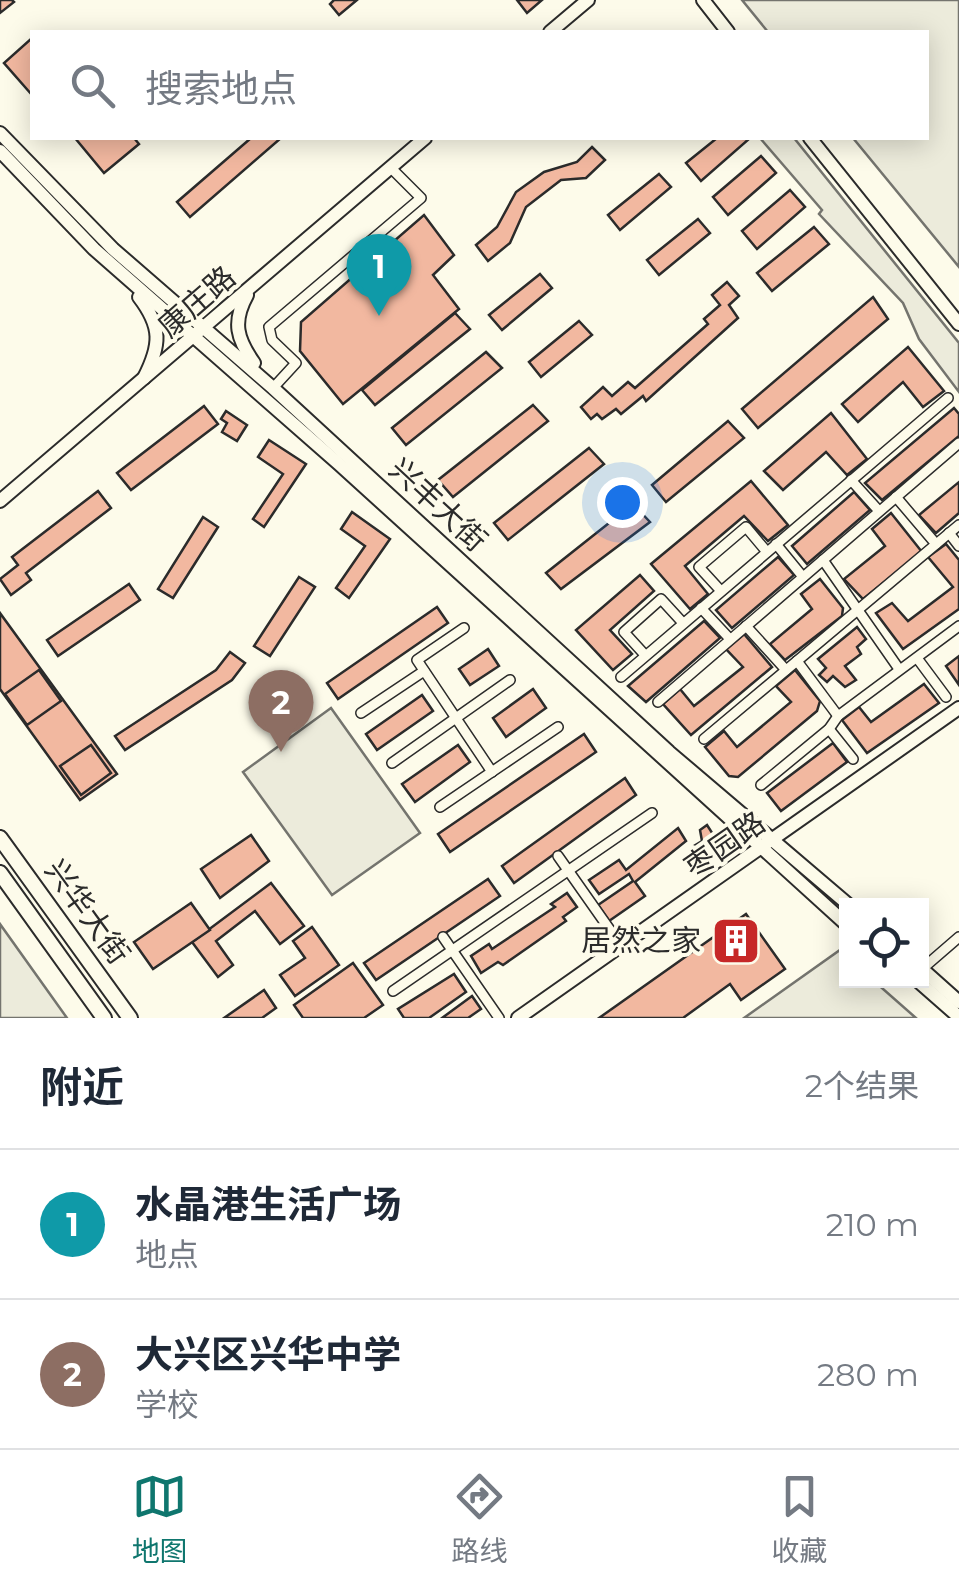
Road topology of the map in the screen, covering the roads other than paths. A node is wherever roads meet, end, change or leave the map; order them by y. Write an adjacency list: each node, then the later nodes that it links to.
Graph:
1 (588, 0): 3 (main road)
2 (703, 0): 4 (main road)
3 (552, 30)
4 (726, 30)
5 (0, 133): 13 (main road, 兴丰大街)
6 (423, 140): 9 (main road, 康庄路)
7 (812, 140): 12 (main road)
8 (0, 152): 10 (main road, 兴丰大街)
9 (390, 167): 11 (main road, 康庄路); 15 (street)
10 (134, 286): 13 (main road, 兴丰大街); 14 (main road)
11 (252, 286): 13 (main road, 康庄路); 15 (main road)
12 (959, 324)
13 (200, 333): 14 (main road, 康庄路); 15 (main road, 兴丰大街); 62 (main road, 兴丰大街)
14 (141, 383): 20 (main road, 康庄路)
15 (269, 385): 62 (main road, 兴丰大街)
16 (948, 398): 18 (street)
17 (959, 443): 19 (street)
18 (852, 480): 21 (street); 24 (street)
19 (896, 497): 21 (street); 25 (street)
20 (0, 502)
21 (879, 512): 28 (street)
22 (959, 525): 23 (street)
23 (949, 533): 25 (street); 26 (street)
24 (776, 544): 27 (street); 29 (street)
25 (936, 544): 32 (street)
26 (959, 546)
27 (767, 552): 30 (street); 30 (street)
28 (823, 560): 29 (street); 32 (street)
29 (803, 577): 34 (street)
30 (721, 591): 31 (street)
31 (701, 608): 33 (street); 37 (street)
32 (858, 610): 40 (street); 41 (street)
33 (683, 623): 38 (street); 38 (street)
34 (746, 626): 37 (street); 42 (street)
35 (959, 626): 39 (street)
36 (464, 628): 43 (street)
37 (730, 640): 47 (street)
38 (645, 655): 44 (street)
39 (917, 658): 41 (street); 46 (street)
40 (797, 661): 42 (street); 50 (street)
41 (899, 669): 50 (street)
42 (786, 670): 54 (street)
43 (424, 671): 49 (street); 51 (street)
44 (621, 676)
45 (510, 680): 51 (street)
46 (946, 697)
47 (658, 702)
48 (959, 708): 62 (main road, 枣园路)
49 (361, 714)
50 (838, 716): 53 (street)
51 (456, 718): 56 (street); 57 (street)
52 (558, 727): 57 (street)
53 (829, 729): 55 (street); 58 (street)
54 (704, 739)
55 (853, 759)
56 (392, 764)
57 (492, 772): 59 (street)
58 (761, 786)
59 (440, 807)
60 (652, 812): 64 (street)
61 (0, 838): 78 (main road, 兴华大街)
62 (769, 845): 66 (main road, 兴丰大街); 67 (main road, 兴丰大街); 70 (main road, 枣园路)
63 (558, 856): 64 (street)
64 (568, 870): 70 (street); 71 (street)
65 (0, 873): 77 (main road, 兴华大街)
66 (839, 898)
67 (839, 917)
68 (443, 938): 71 (street)
69 (959, 938): 72 (street)
70 (622, 947): 80 (main road, 枣园路)
71 (452, 950): 75 (street); 79 (street)
72 (929, 963)
73 (929, 975): 76 (main road)
74 (927, 988): 81 (main road)
75 (392, 992)
76 (959, 1002)
77 (104, 1018)
78 (130, 1018)
79 (499, 1018)
80 (518, 1018)
81 (959, 1018)

